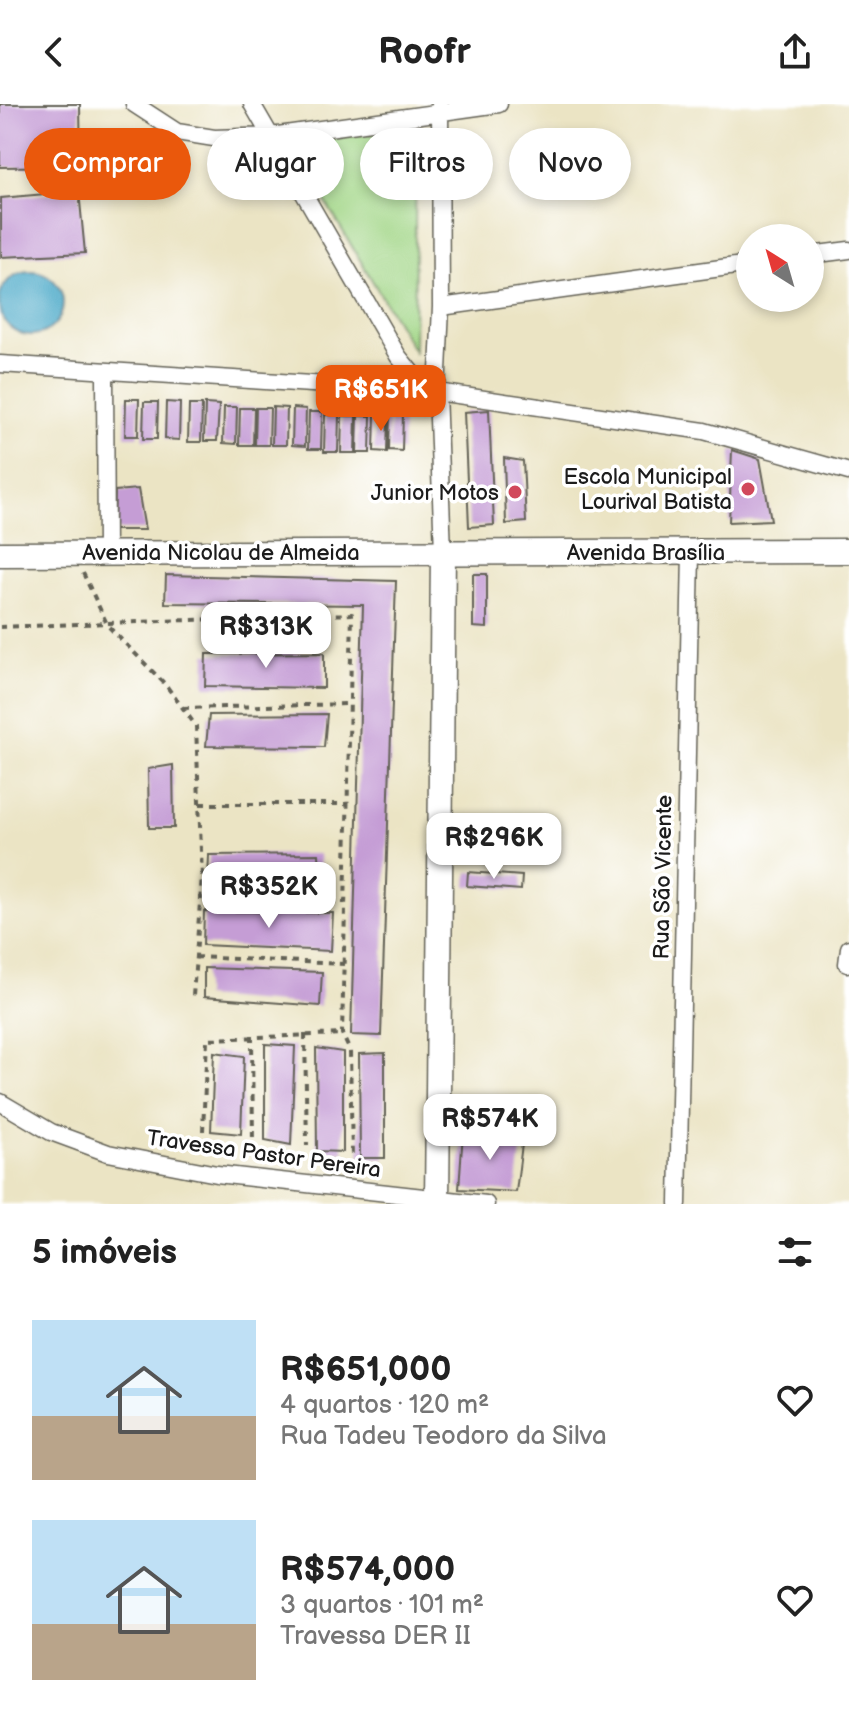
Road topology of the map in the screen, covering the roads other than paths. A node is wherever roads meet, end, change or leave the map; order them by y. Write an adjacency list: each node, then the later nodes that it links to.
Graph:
1 (134, 104): 7 (street)
2 (252, 104): 5 (street)
3 (499, 104): 4 (street)
4 (440, 109): 6 (street); 12 (street)
5 (266, 128)
6 (321, 128)
7 (207, 137)
8 (308, 200): 15 (street)
9 (849, 250): 10 (street)
10 (824, 253)
11 (736, 266): 12 (street)
12 (441, 307): 15 (street)
13 (0, 364): 14 (street)
14 (105, 374): 15 (street); 20 (street)
15 (432, 393): 16 (street); 18 (street)
16 (849, 472)
17 (849, 551): 19 (main road, Avenida Brasília)
18 (443, 552): 19 (main road, Avenida Brasília); 20 (main road, Avenida Nicolau de Almeida); 23 (main road)
19 (691, 552): 25 (street, Rua São Vicente)
20 (106, 553): 21 (main road, Avenida Nicolau de Almeida)
21 (0, 554)
22 (0, 1102): 23 (street, Travessa Pastor Pereira)
23 (437, 1201): 24 (street, Travessa Pastor Pereira)
24 (486, 1204)
25 (678, 1204)

